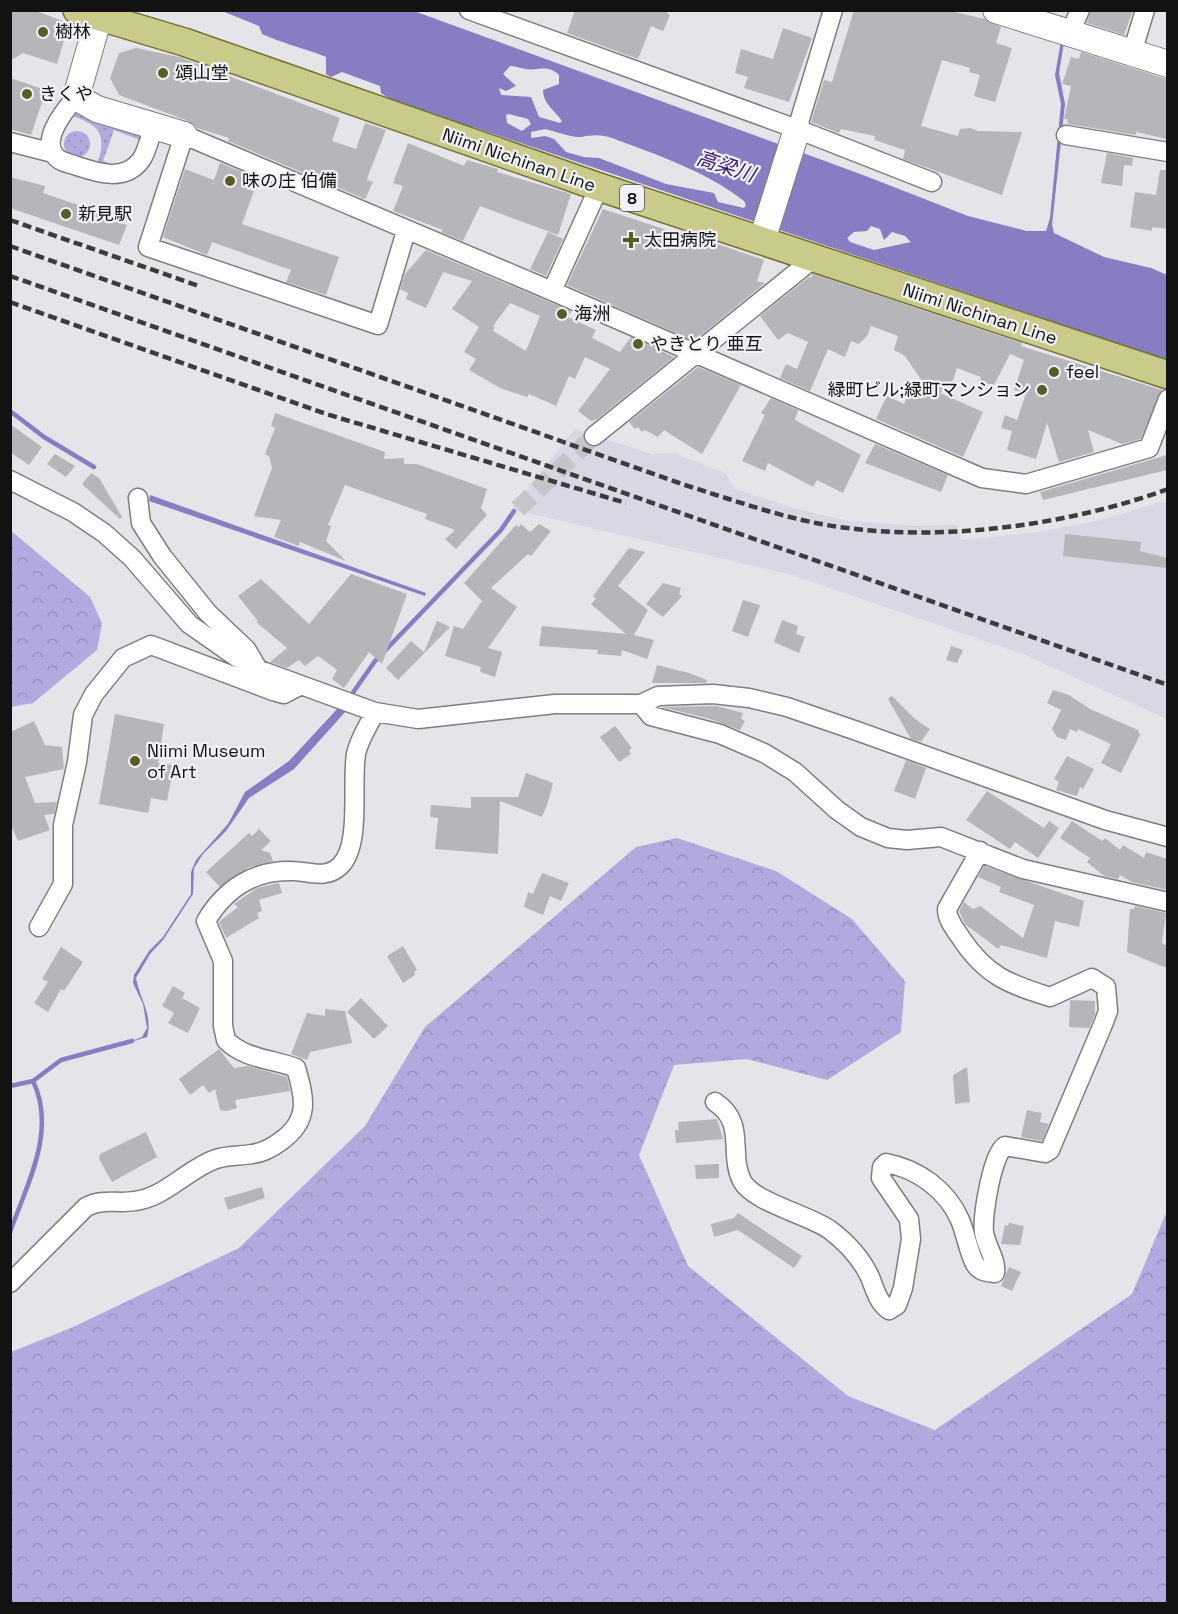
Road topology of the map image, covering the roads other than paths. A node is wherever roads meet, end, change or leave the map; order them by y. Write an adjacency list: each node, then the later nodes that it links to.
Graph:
1 (469, 10): 11 (street)
2 (833, 10): 11 (street)
3 (996, 10): 6 (street)
4 (1145, 10): 7 (street)
5 (92, 13): 9 (street); 18 (main road, Niimi Nichinan Line / 8)
6 (1075, 22): 7 (street)
7 (1132, 52): 8 (street)
8 (1167, 64)
9 (76, 97): 10 (street); 16 (street)
10 (154, 126): 12 (street); 16 (street)
11 (796, 129): 17 (street); 20 (street)
12 (184, 135): 19 (street); 19 (street)
13 (1066, 135): 15 (street)
14 (10, 142): 16 (street)
15 (1167, 152)
16 (53, 153)
17 (932, 182)
18 (599, 187): 20 (main road, Niimi Nichinan Line / 8); 22 (street)
19 (406, 231): 22 (street)
20 (762, 240): 21 (main road, Niimi Nichinan Line / 8)
21 (813, 259): 23 (street); 24 (main road, Niimi Nichinan Line / 8)
22 (552, 291): 23 (street)
23 (699, 354): 25 (street); 26 (street)
24 (1167, 375)
25 (1167, 399)
26 (594, 436)
27 (10, 480): 29 (street)
28 (138, 498): 29 (street)
29 (258, 669): 30 (street)
30 (302, 685): 32 (street); 36 (street)
31 (641, 704): 32 (street); 33 (street); 34 (street)
32 (375, 712): 38 (street)
33 (1167, 837)
34 (980, 851): 35 (street); 37 (street)
35 (1167, 902)
36 (39, 927)
37 (715, 1102)
38 (10, 1284)

